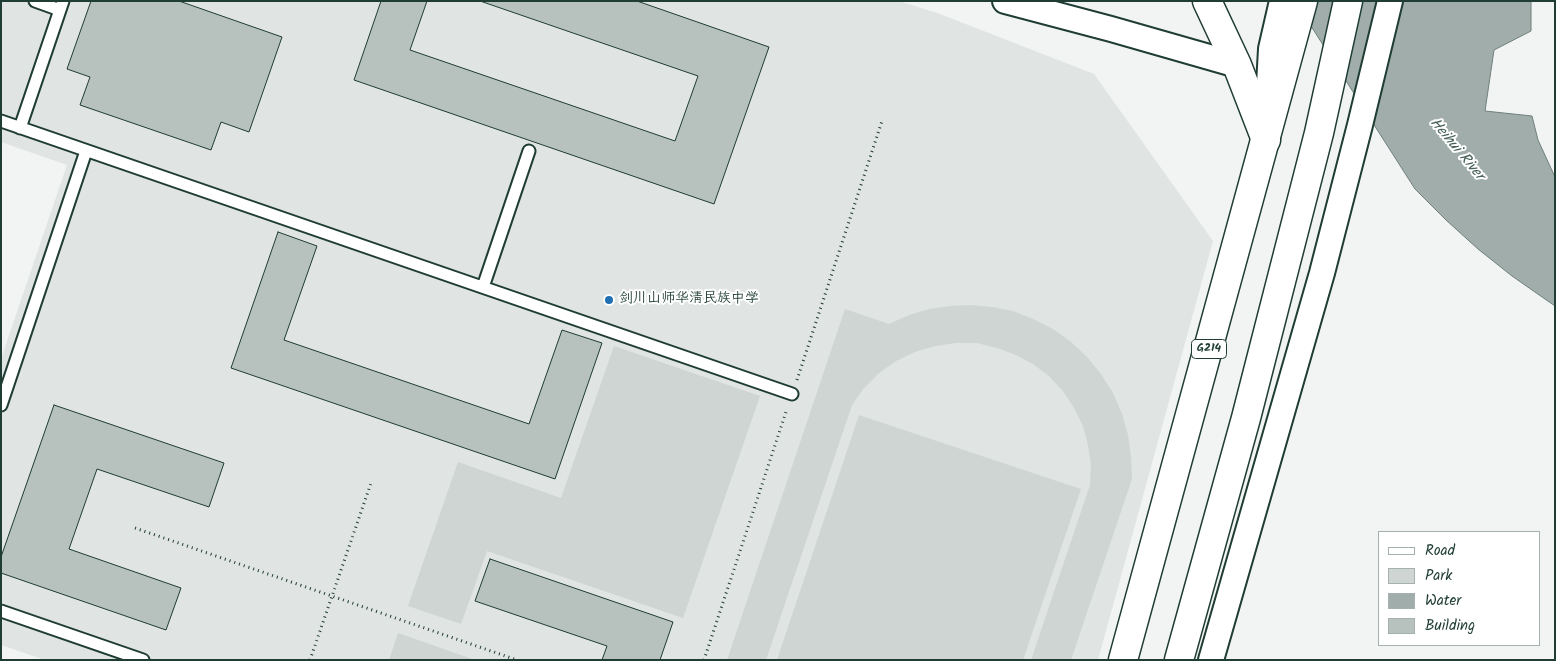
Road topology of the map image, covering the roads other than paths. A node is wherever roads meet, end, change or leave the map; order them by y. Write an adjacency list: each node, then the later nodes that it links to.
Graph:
1 (36, 1): 8 (lane)
2 (1006, 1): 10 (street)
3 (1207, 1): 10 (main road)
4 (1282, 1): 9 (street)
5 (1302, 1): 9 (main road, G214)
6 (1348, 1): 22 (main road)
7 (1390, 1): 23 (street)
8 (61, 6): 12 (lane)
9 (1285, 31): 13 (main road, G214)
10 (1237, 65): 13 (main road)
11 (1, 121): 12 (lane)
12 (20, 128): 14 (lane)
13 (1266, 140): 21 (main road, G214)
14 (86, 151): 16 (lane); 18 (lane)
15 (529, 151): 16 (lane)
16 (483, 287): 17 (lane)
17 (792, 394)
18 (1, 405)
19 (1, 611): 20 (lane)
20 (143, 660)
21 (1123, 660)
22 (1179, 660)
23 (1211, 660)

